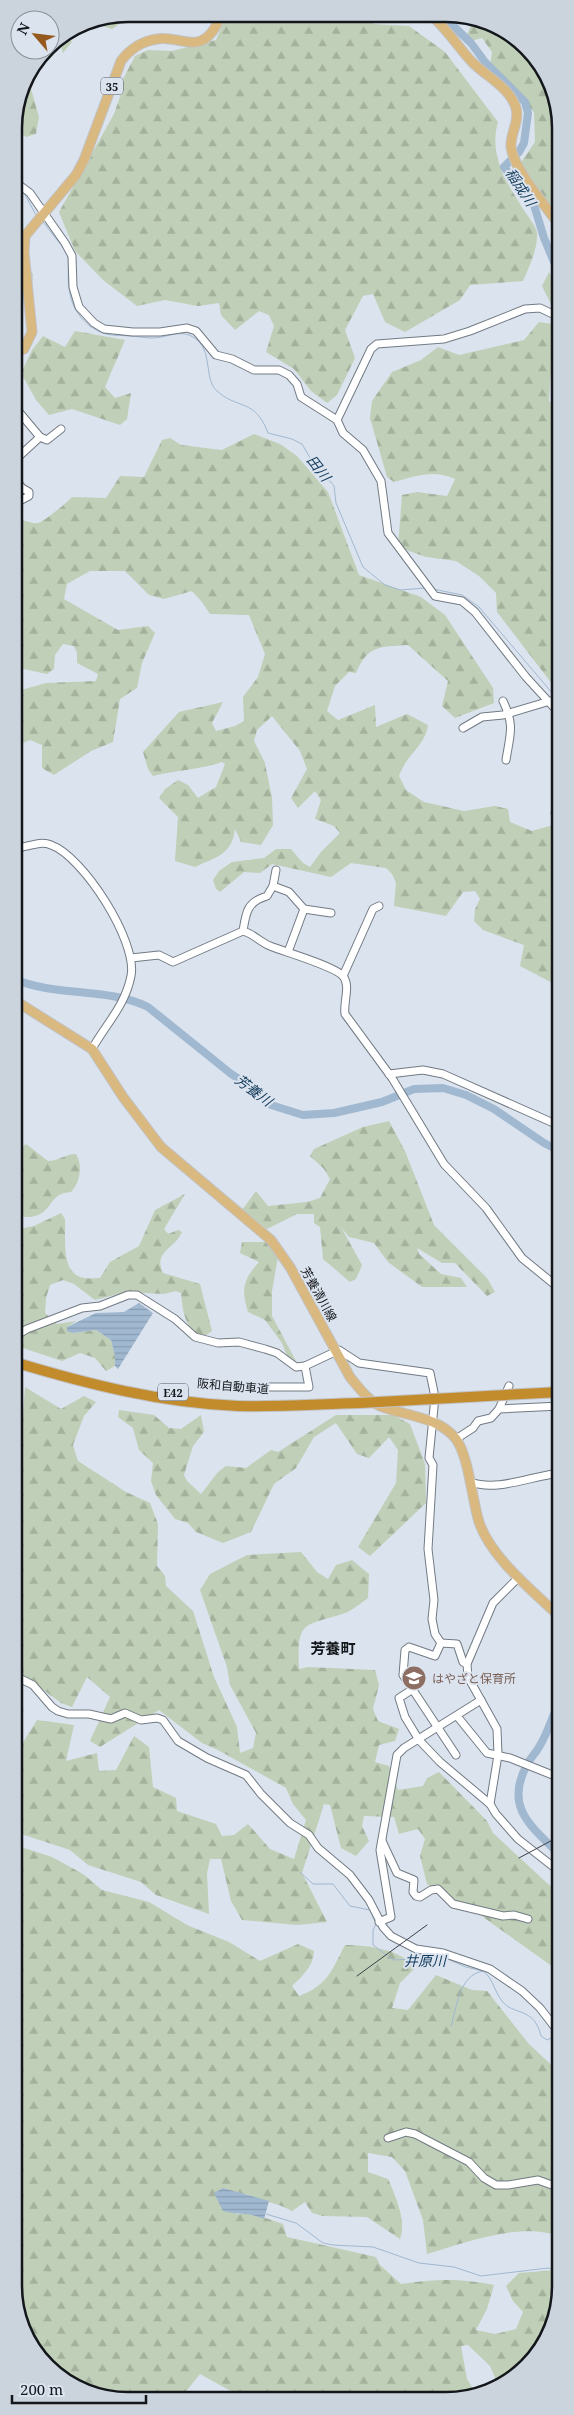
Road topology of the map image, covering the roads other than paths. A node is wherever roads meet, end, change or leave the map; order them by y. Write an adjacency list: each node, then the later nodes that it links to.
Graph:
1 (217, 22): 5 (main road, 35)
2 (438, 22): 4 (main road)
3 (23, 188): 5 (street)
4 (552, 215)
5 (40, 217): 7 (main road, 35); 9 (street)
6 (552, 314): 9 (street)
7 (23, 349)
8 (23, 417): 11 (street)
9 (337, 420): 16 (street)
10 (61, 429): 11 (street)
11 (40, 437): 12 (street)
12 (23, 453)
13 (23, 486): 14 (street)
14 (23, 499)
15 (503, 701): 17 (street)
16 (550, 701): 17 (street)
17 (509, 713): 18 (street); 19 (street)
18 (463, 728)
19 (506, 760)
20 (23, 846): 28 (street)
21 (276, 870): 22 (street)
22 (273, 886): 24 (street); 26 (street)
23 (378, 906): 29 (street)
24 (304, 909): 25 (street); 27 (street)
25 (330, 913)
26 (243, 931): 27 (street); 28 (street)
27 (288, 952): 29 (street)
28 (131, 958): 31 (street)
29 (342, 976): 32 (street)
30 (23, 1005): 31 (main road, 芳養清川線)
31 (92, 1049): 36 (main road, 芳養清川線)
32 (390, 1076): 33 (street); 34 (street)
33 (552, 1122)
34 (551, 1282)
35 (22, 1332): 39 (street)
36 (336, 1352): 39 (street); 46 (main road, 芳養清川線); 46 (street)
37 (22, 1357): 43 (highway, 阪和自動車道 / E42)
38 (22, 1364): 43 (highway, 阪和自動車道 / E42)
39 (305, 1366): 41 (street)
40 (509, 1386): 45 (street)
41 (253, 1387)
42 (551, 1392): 43 (highway, 阪和自動車道 / E42, bridge)
43 (335, 1404)
44 (551, 1406): 45 (street)
45 (499, 1409): 47 (street)
46 (431, 1421): 47 (main road, 芳養清川線); 52 (street)
47 (456, 1439): 49 (main road)
48 (551, 1475): 49 (street)
49 (470, 1482): 50 (main road)
50 (519, 1577): 51 (main road); 53 (street)
51 (551, 1609)
52 (441, 1643): 53 (street); 55 (street)
53 (468, 1664): 56 (street)
54 (22, 1680): 67 (street)
55 (413, 1689): 58 (street); 59 (street)
56 (481, 1700): 57 (street); 61 (street)
57 (457, 1716): 58 (street); 61 (street)
58 (438, 1728): 59 (street); 60 (street)
59 (419, 1740): 63 (street); 64 (street)
60 (456, 1755)
61 (498, 1756): 62 (street); 63 (street)
62 (551, 1774)
63 (490, 1804): 65 (street)
64 (382, 1841): 66 (street); 67 (street)
65 (551, 1865)
66 (528, 1919)
67 (379, 1922): 68 (street)
68 (551, 2023)
69 (388, 2138): 70 (street)
70 (551, 2185)

